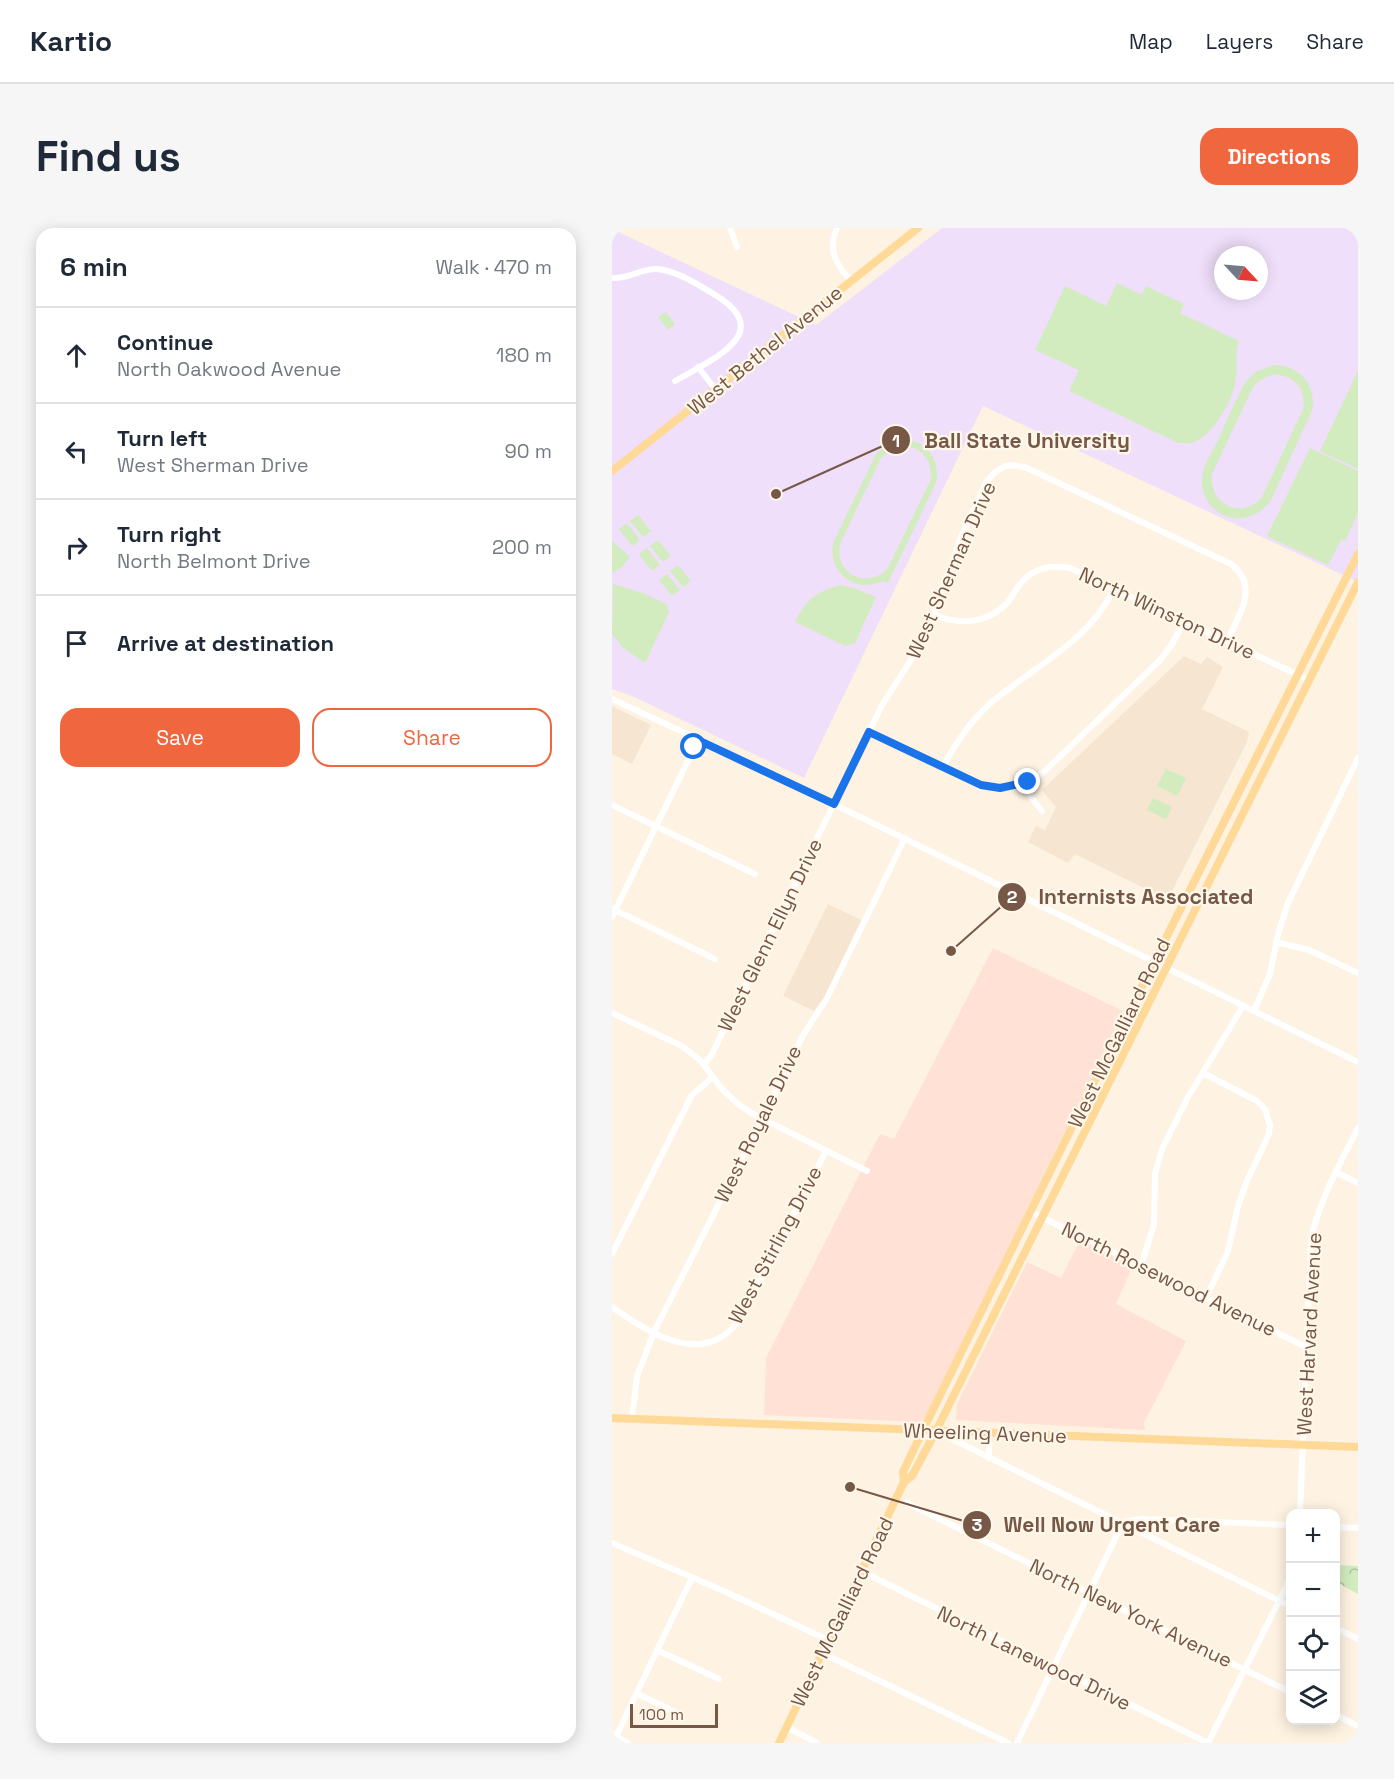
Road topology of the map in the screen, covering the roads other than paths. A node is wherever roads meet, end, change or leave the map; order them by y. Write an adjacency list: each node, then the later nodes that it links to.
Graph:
1 (730, 228): 4 (street)
2 (837, 228): 6 (street)
3 (918, 228): 6 (main road, West Bethel Avenue)
4 (737, 247)
5 (612, 278): 7 (street)
6 (851, 281): 9 (main road, West Bethel Avenue)
7 (698, 367): 8 (street); 9 (street)
8 (675, 381)
9 (716, 390): 10 (main road, West Bethel Avenue)
10 (612, 471)
11 (1358, 554): 17 (main road, West McGalliard Road)
12 (1358, 582): 18 (main road, West McGalliard Road)
13 (1114, 588): 14 (street, North Winston Drive); 15 (street, North Winston Drive); 23 (street)
14 (934, 615): 16 (street, West Sherman Drive); 20 (street, West Sherman Drive)
15 (1184, 622): 16 (street, North Winston Drive); 24 (street)
16 (1227, 641): 17 (street, North Winston Drive)
17 (1298, 674): 18 (street, North Winston Drive); 35 (main road, West McGalliard Road)
18 (1309, 680): 36 (main road, West McGalliard Road)
19 (612, 699): 21 (street)
20 (869, 732): 23 (street); 25 (street, West Sherman Drive)
21 (698, 740): 25 (street); 28 (street)
22 (1358, 758): 33 (street)
23 (943, 767): 24 (street)
24 (1025, 784): 27 (street)
25 (834, 804): 29 (street); 42 (street, West Glenn Ellyn Drive)
26 (612, 805): 28 (street)
27 (1042, 811)
28 (656, 826): 30 (street); 31 (street)
29 (905, 838): 35 (street); 45 (street, West Royale Drive)
30 (755, 874)
31 (614, 910): 32 (street); 34 (street)
32 (612, 917)
33 (1276, 942): 37 (street); 39 (street)
34 (716, 959)
35 (1154, 963): 36 (street); 51 (main road, West McGalliard Road)
36 (1165, 968): 38 (street); 52 (main road, West McGalliard Road)
37 (1358, 973)
38 (1243, 1006): 39 (street); 43 (street)
39 (1254, 1011): 41 (street)
40 (612, 1013): 42 (street)
41 (1358, 1062)
42 (704, 1064): 44 (street)
43 (1203, 1073): 54 (street); 55 (street)
44 (713, 1077): 45 (street); 53 (street)
45 (762, 1118): 47 (street); 57 (street, West Royale Drive)
46 (1358, 1128): 49 (street, West Harvard Avenue)
47 (826, 1150): 48 (street); 57 (street, West Stirling Drive)
48 (867, 1171)
49 (1336, 1172): 50 (street); 58 (street, West Harvard Avenue)
50 (1358, 1183)
51 (1031, 1212): 52 (street, North Rosewood Avenue); 61 (main road, West McGalliard Road)
52 (1041, 1216): 54 (street, North Rosewood Avenue); 62 (main road, West McGalliard Road)
53 (612, 1254)
54 (1141, 1266): 55 (street, North Rosewood Avenue)
55 (1206, 1298): 58 (street, North Rosewood Avenue)
56 (612, 1307): 57 (street)
57 (654, 1332): 60 (street, West Royale Drive)
58 (1306, 1347): 64 (street, West Harvard Avenue)
59 (612, 1418): 60 (main road, Wheeling Avenue)
60 (632, 1418): 61 (main road, Wheeling Avenue)
61 (923, 1430): 62 (main road, Wheeling Avenue); 67 (main road, West McGalliard Road)
62 (936, 1431): 63 (main road, Wheeling Avenue); 66 (street); 67 (main road, West McGalliard Road)
63 (989, 1433): 64 (main road, Wheeling Avenue); 66 (street)
64 (1304, 1445): 65 (main road, Wheeling Avenue); 69 (street, West Harvard Avenue)
65 (1358, 1447)
66 (989, 1458): 70 (street)
67 (904, 1482): 75 (main road, West McGalliard Road)
68 (907, 1503): 78 (street, North New York Avenue)
69 (1300, 1509)
70 (1123, 1522): 71 (street); 78 (street); 79 (street)
71 (1286, 1525)
72 (1340, 1527): 73 (street)
73 (1358, 1527)
74 (612, 1543): 76 (street)
75 (861, 1571): 83 (main road, West McGalliard Road); 86 (street, North Lanewood Drive)
76 (692, 1578): 83 (street); 84 (street)
77 (1286, 1587): 79 (street)
78 (1089, 1593): 86 (street); 87 (street, North New York Avenue)
79 (1280, 1600): 80 (street); 87 (street)
80 (1286, 1604)
81 (1340, 1630): 82 (street)
82 (1358, 1639)
83 (828, 1640): 85 (main road, West McGalliard Road)
84 (657, 1650): 88 (street); 90 (street)
85 (822, 1653): 94 (main road, West McGalliard Road); 99 (street)
86 (1053, 1668): 100 (street); 101 (street, North Lanewood Drive)
87 (1245, 1669): 89 (street, North New York Avenue); 101 (street)
88 (719, 1679)
89 (1286, 1690)
90 (638, 1694): 91 (street); 95 (street)
91 (679, 1714)
92 (1340, 1717): 93 (street)
93 (1358, 1726)
94 (787, 1727): 97 (main road, West McGalliard Road); 98 (street)
95 (614, 1738): 96 (street)
96 (628, 1743)
97 (779, 1743)
98 (817, 1743)
99 (1008, 1743)
100 (1017, 1743)
101 (1208, 1743)

